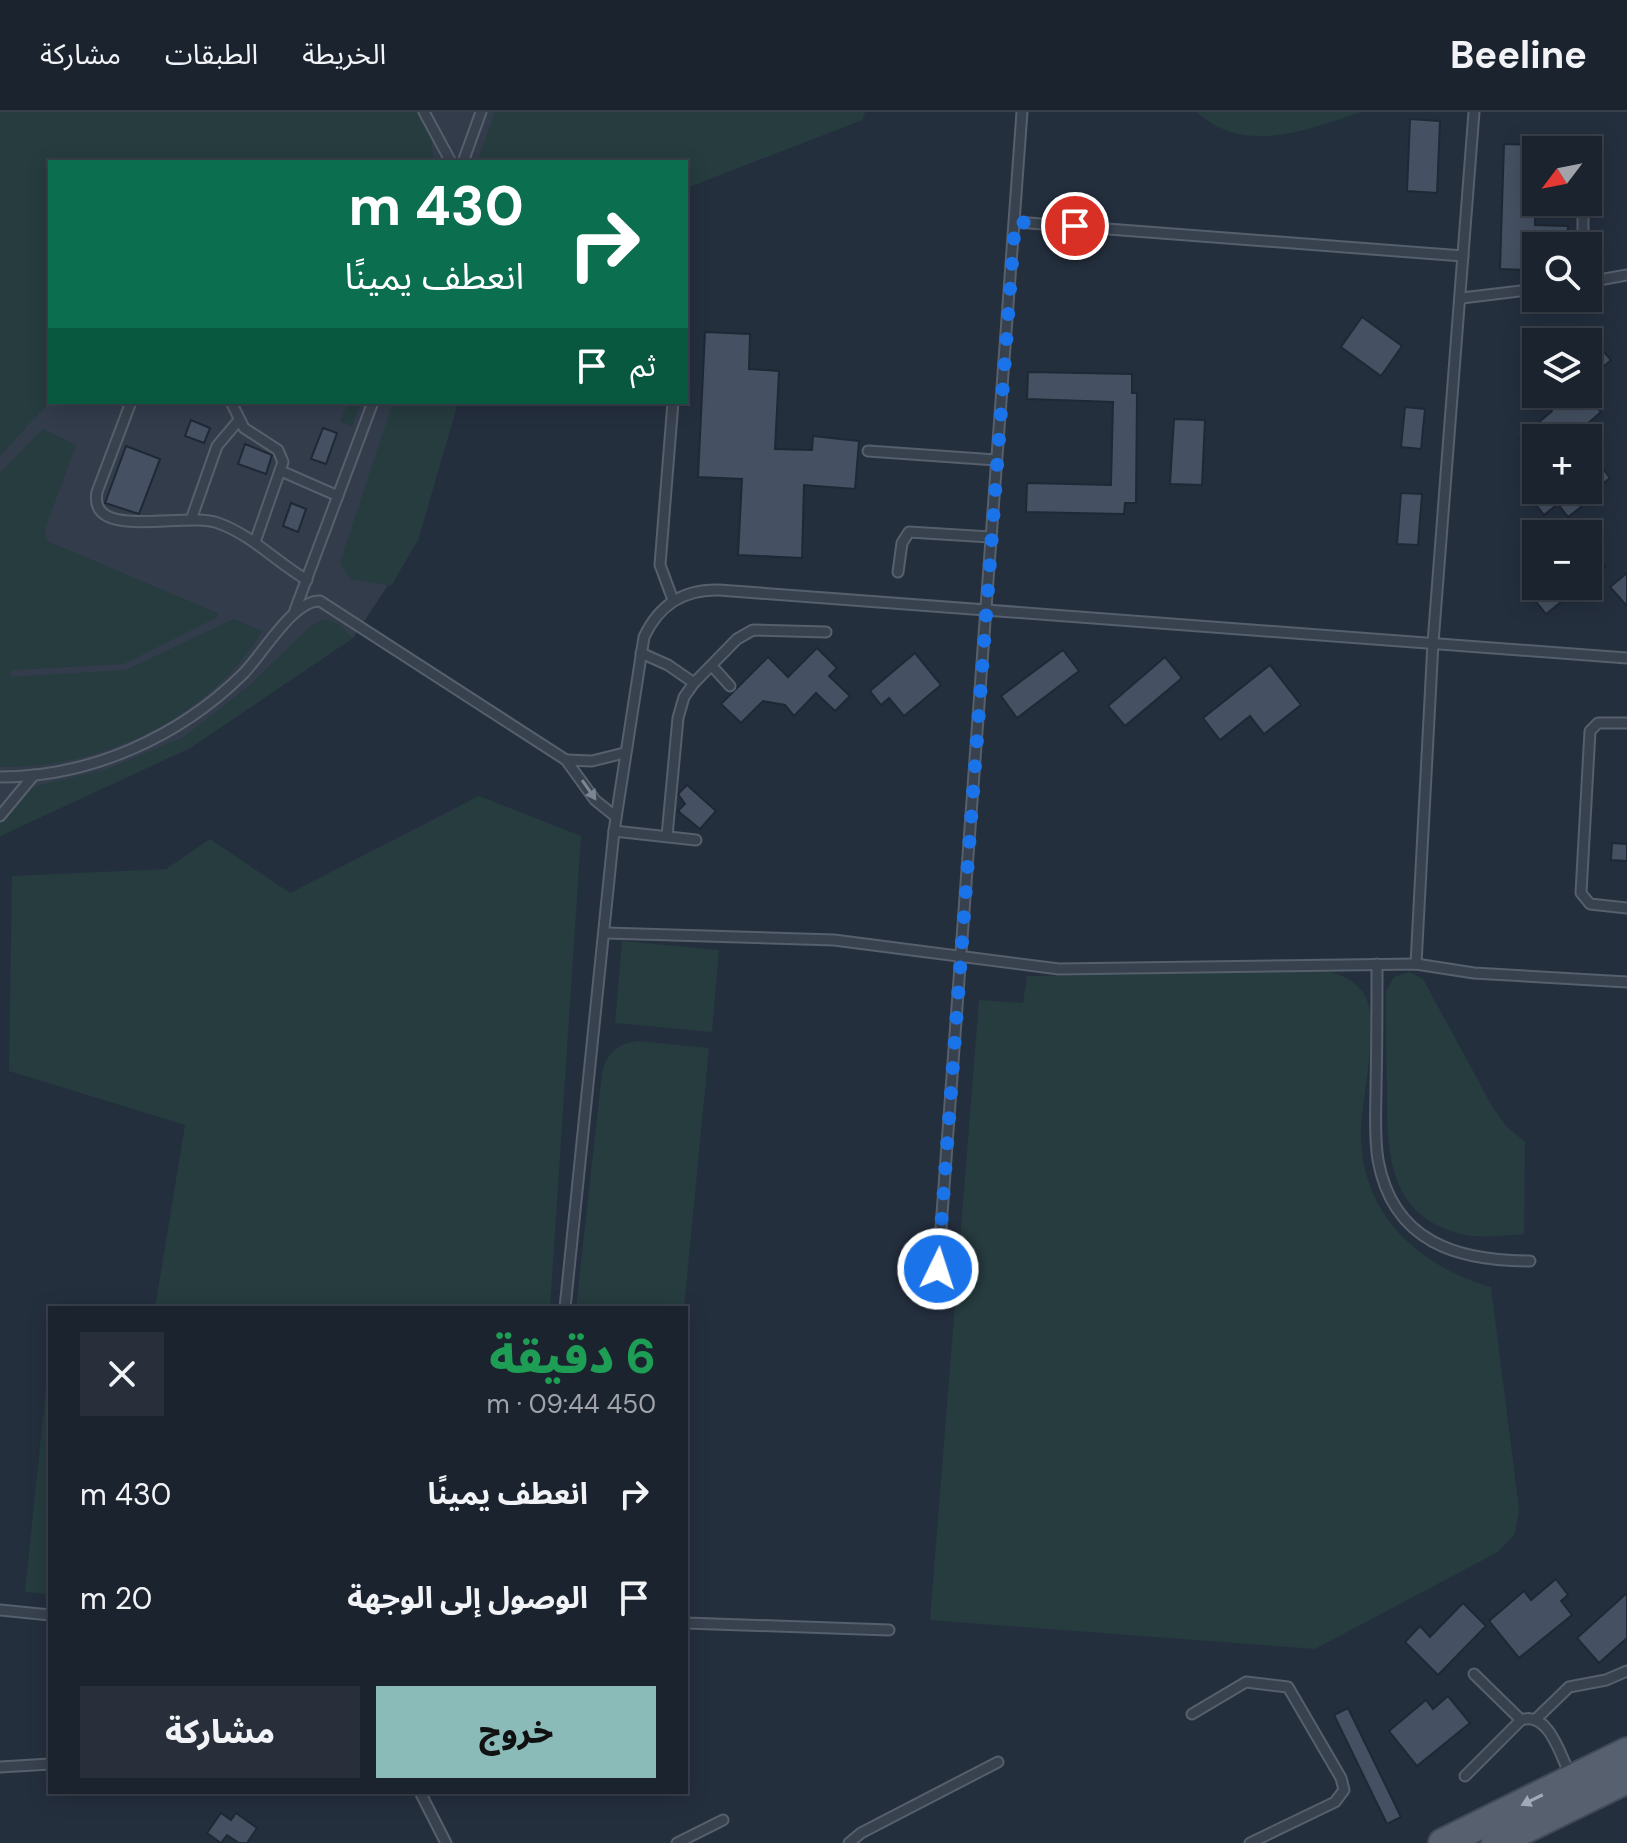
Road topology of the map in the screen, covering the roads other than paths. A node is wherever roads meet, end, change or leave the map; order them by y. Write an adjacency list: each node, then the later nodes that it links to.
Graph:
1 (424, 112): 5 (lane)
2 (481, 112): 6 (lane)
3 (1022, 112): 7 (lane)
4 (1474, 112): 8 (lane)
5 (450, 160)
6 (464, 160)
7 (1015, 222): 8 (lane); 19 (lane)
8 (1463, 256): 12 (lane)
9 (1627, 275): 10 (lane)
10 (1602, 279)
11 (1522, 291): 12 (lane)
12 (1462, 298): 31 (lane)
13 (130, 404): 22 (lane)
14 (232, 404): 17 (lane)
15 (372, 404): 21 (lane)
16 (673, 404): 27 (lane)
17 (239, 420): 20 (lane); 22 (lane)
18 (868, 451): 19 (lane)
19 (996, 460): 23 (lane)
20 (281, 471): 21 (lane); 24 (lane)
21 (338, 496): 26 (lane)
22 (192, 517): 24 (lane)
23 (990, 537): 25 (lane); 29 (lane)
24 (255, 542): 26 (lane)
25 (898, 572)
26 (307, 580): 28 (lane)
27 (673, 600): 29 (lane); 32 (lane)
28 (295, 610): 39 (lane); 40 (lane)
29 (985, 610): 31 (lane); 49 (lane)
30 (826, 632): 34 (lane)
31 (1433, 643): 33 (lane); 51 (lane)
32 (641, 653): 35 (lane); 38 (lane)
33 (1627, 658)
34 (712, 666): 35 (lane); 36 (lane)
35 (694, 683): 45 (lane)
36 (730, 686)
37 (1627, 723): 47 (lane)
38 (624, 753): 39 (lane); 43 (lane)
39 (566, 760): 43 (lane, one-way to 43)
40 (34, 775): 41 (lane); 42 (lane)
41 (0, 777)
42 (0, 816)
43 (616, 817): 44 (lane)
44 (614, 831): 45 (lane); 48 (lane)
45 (667, 836): 46 (lane)
46 (696, 840)
47 (1627, 908)
48 (606, 933): 49 (lane); 55 (lane)
49 (960, 954): 50 (lane); 54 (lane)
50 (1377, 964): 51 (lane); 53 (lane)
51 (1416, 964): 52 (lane)
52 (1627, 982)
53 (1530, 1261)
54 (938, 1269)
55 (565, 1306)
56 (0, 1610): 57 (lane)
57 (48, 1615)
58 (688, 1623): 59 (lane)
59 (889, 1630)
60 (1627, 1671): 63 (lane)
61 (1474, 1674): 64 (lane)
62 (1192, 1714): 77 (lane)
63 (1537, 1718): 64 (lane); 71 (lane)
64 (1521, 1720): 69 (lane)
65 (1627, 1752): 71 (main road)
66 (998, 1762): 76 (lane)
67 (48, 1764): 68 (lane)
68 (0, 1767)
69 (1465, 1776)
70 (1627, 1779): 79 (main road)
71 (1573, 1780): 78 (main road, one-way to 78)
72 (421, 1794): 74 (lane)
73 (723, 1820): 75 (lane)
74 (446, 1843)
75 (677, 1843)
76 (849, 1843)
77 (1250, 1843)
78 (1443, 1843)
79 (1496, 1843)

